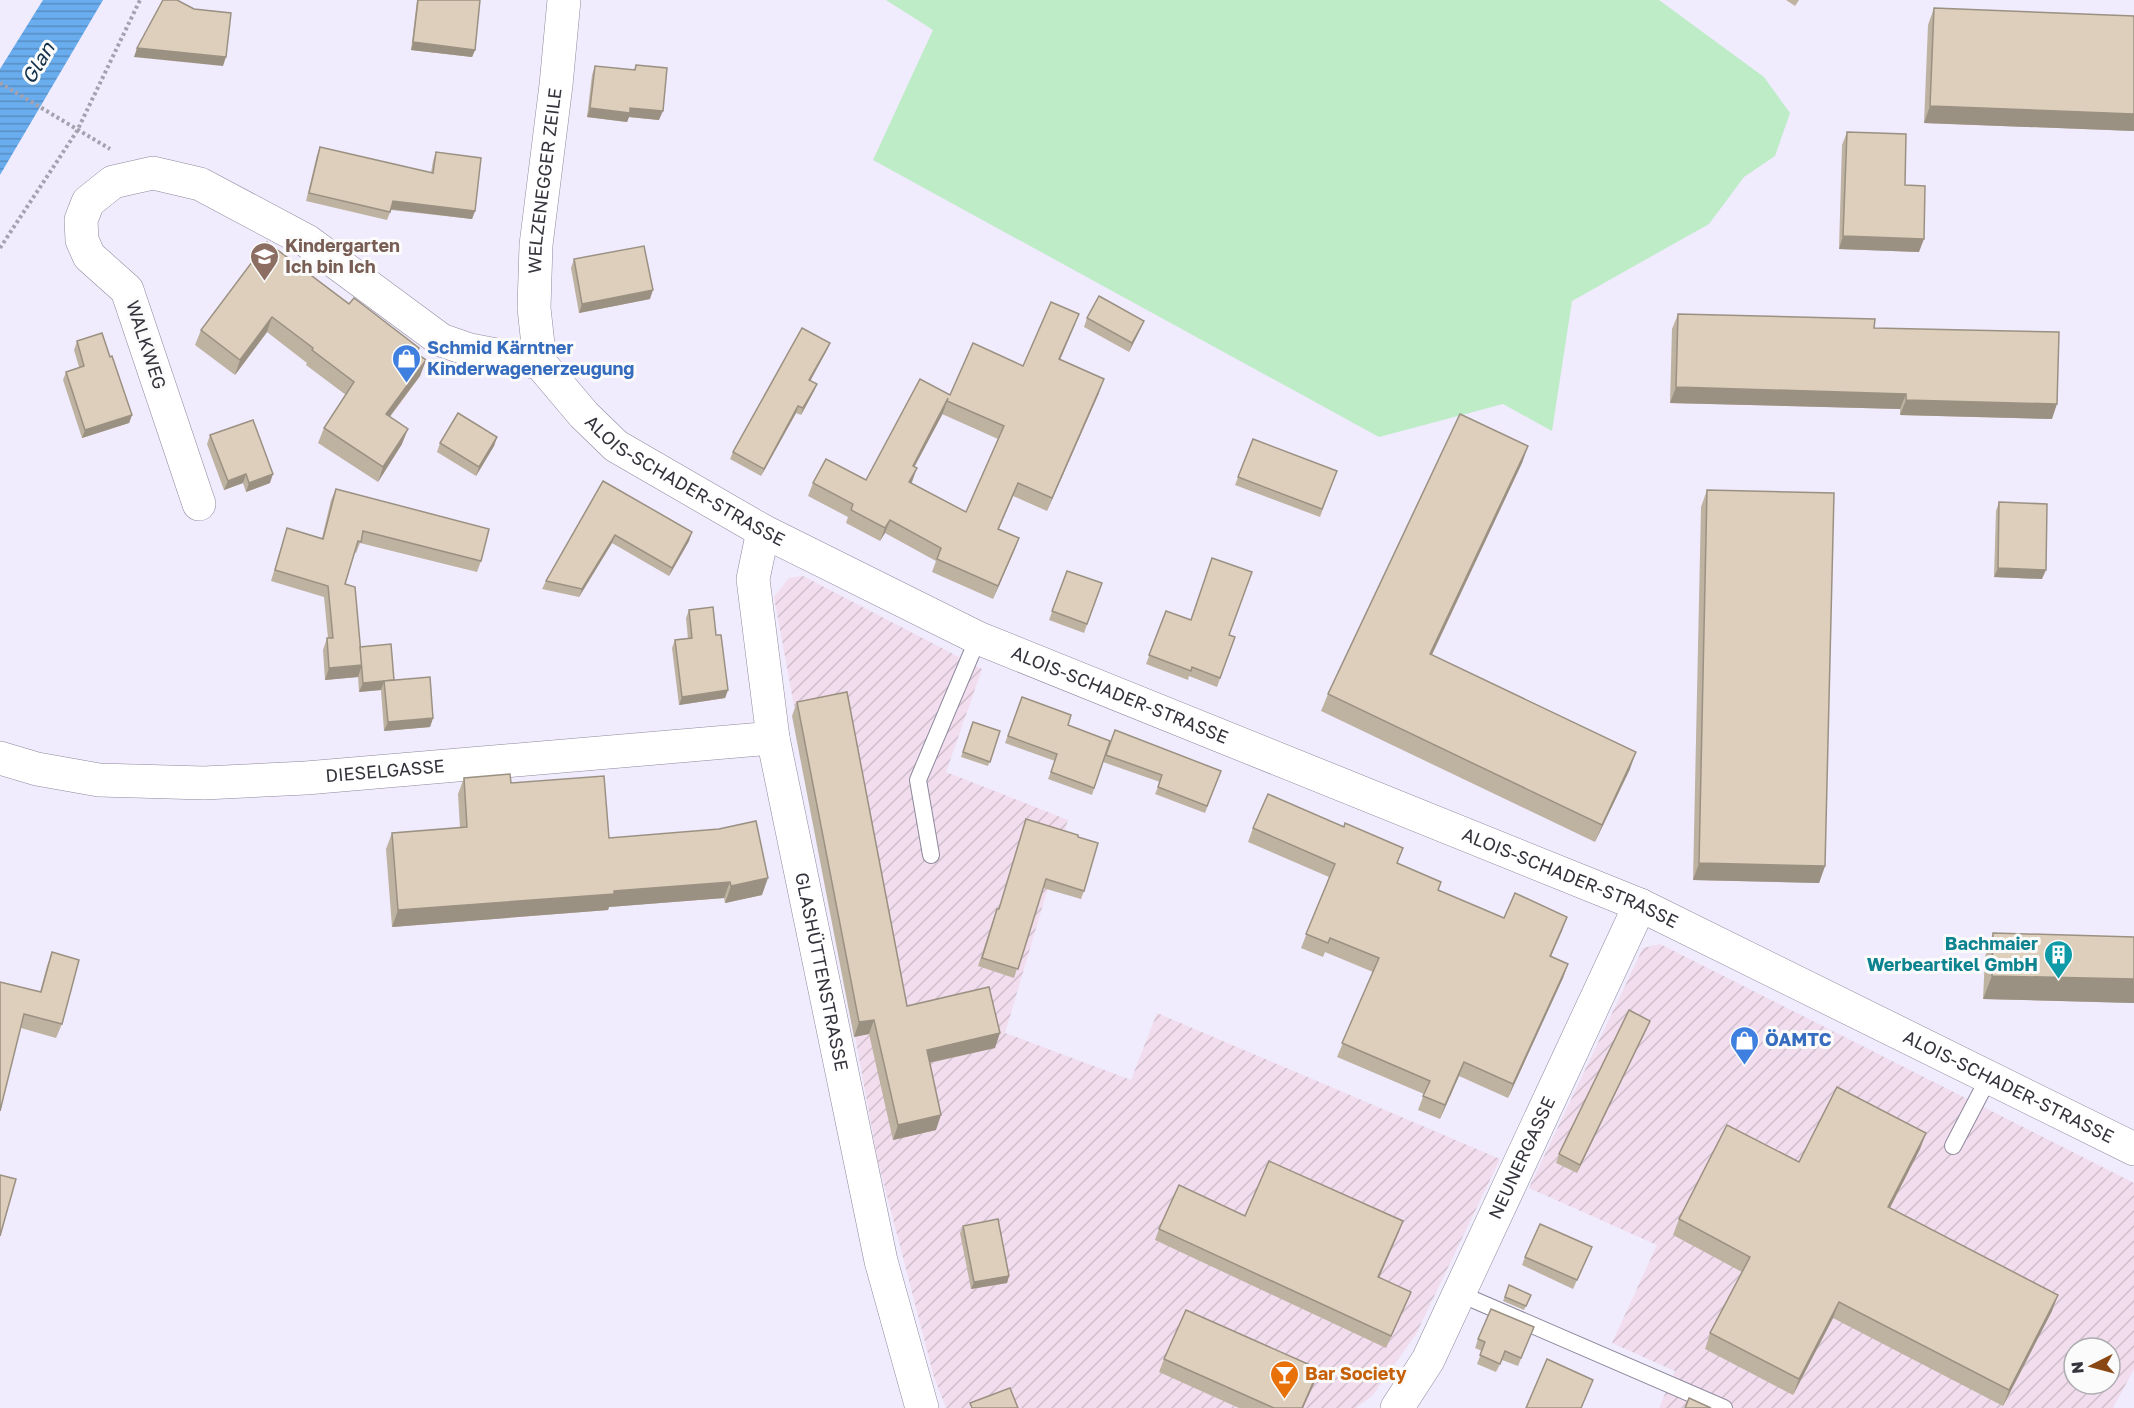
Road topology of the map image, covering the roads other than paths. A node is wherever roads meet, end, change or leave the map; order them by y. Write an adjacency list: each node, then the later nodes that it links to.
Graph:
1 (564, 0): 2 (street, WELZENEGGER ZEILE)
2 (540, 363): 3 (street, WALKWEG); 4 (street, ALOIS-SCHADER-STRASSE)
3 (199, 504)
4 (762, 531): 5 (street, ALOIS-SCHADER-STRASSE); 6 (street, GLASHÜTTENSTRASSE)
5 (978, 638): 8 (lane); 9 (street, ALOIS-SCHADER-STRASSE)
6 (774, 738): 7 (street, DIESELGASSE); 14 (street, GLASHÜTTENSTRASSE)
7 (0, 758)
8 (931, 855)
9 (1641, 904): 10 (street, ALOIS-SCHADER-STRASSE); 13 (street, NEUNERGASSE)
10 (1989, 1077): 11 (lane); 12 (street, ALOIS-SCHADER-STRASSE)
11 (1953, 1146)
12 (2134, 1149)
13 (1458, 1293): 15 (street, NEUNERGASSE); 16 (lane)
14 (922, 1408)
15 (1397, 1408)
16 (1724, 1408)

